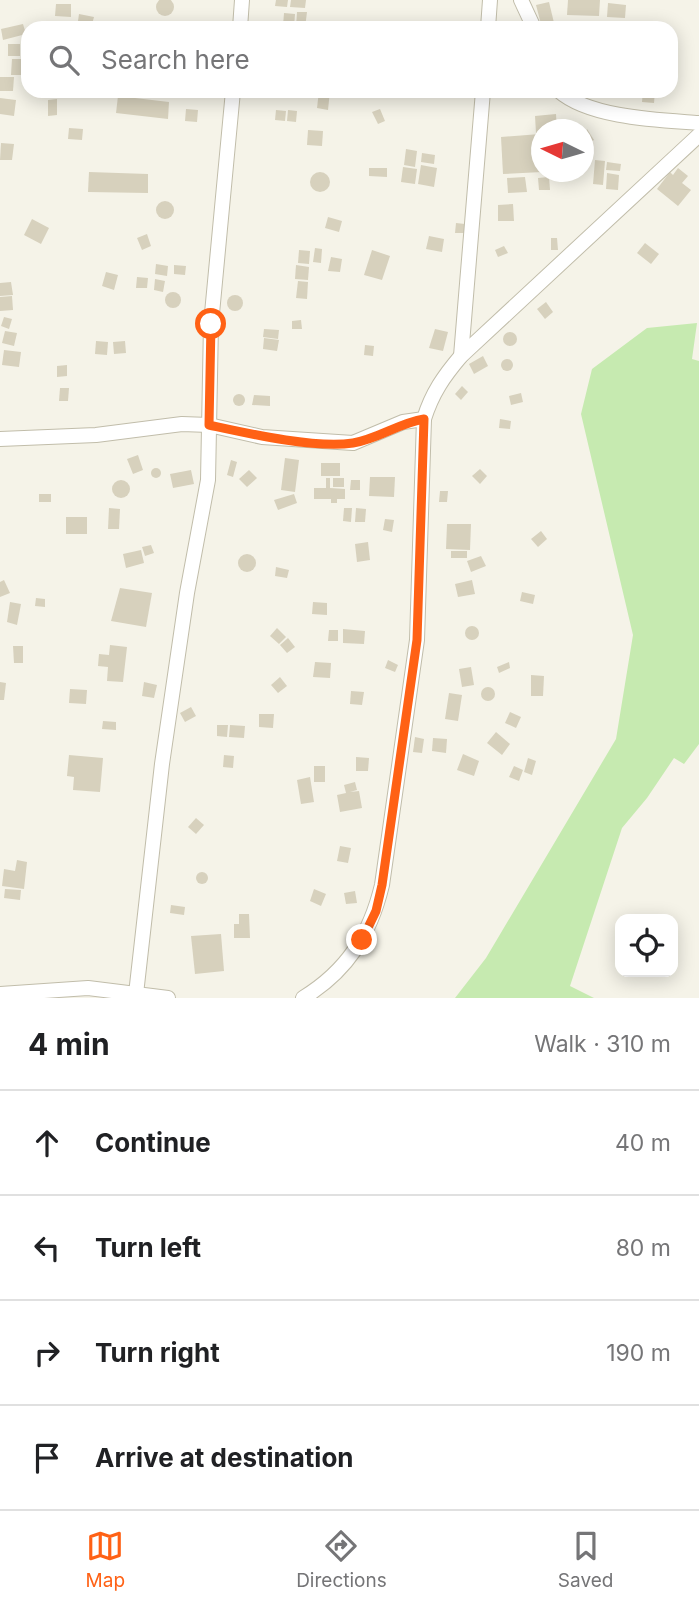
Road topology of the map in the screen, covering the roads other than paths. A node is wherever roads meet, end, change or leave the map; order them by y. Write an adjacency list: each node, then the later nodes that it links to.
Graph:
1 (242, 0): 4 (street)
2 (490, 0): 5 (street)
3 (521, 0): 6 (street)
4 (240, 21)
5 (488, 21)
6 (531, 21)
7 (232, 98): 14 (street)
8 (482, 98): 12 (street)
9 (567, 98): 10 (street)
10 (699, 123)
11 (699, 135): 12 (street)
12 (461, 356): 13 (street)
13 (424, 419): 14 (street); 19 (street)
14 (209, 425): 15 (street); 17 (street)
15 (0, 439)
16 (0, 994): 17 (street)
17 (136, 994): 18 (street)
18 (168, 998)
19 (303, 998)

